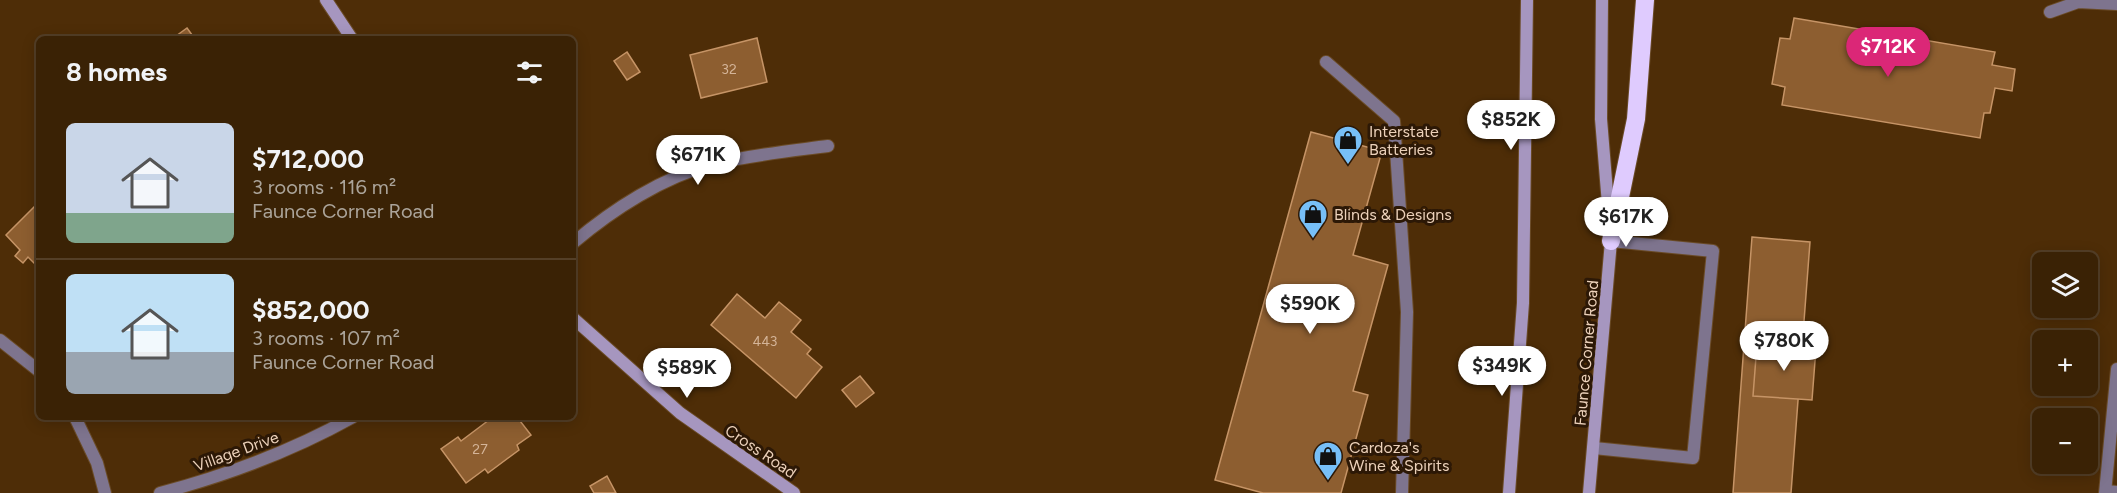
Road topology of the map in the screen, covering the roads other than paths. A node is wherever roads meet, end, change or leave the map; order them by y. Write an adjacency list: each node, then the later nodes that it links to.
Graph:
1 (326, 0): 7 (main road)
2 (1527, 0): 24 (main road)
3 (1602, 0): 11 (main road, Faunce Corner Road)
4 (1646, 0): 11 (highway)
5 (2117, 4): 6 (street)
6 (2050, 12)
7 (350, 36)
8 (1326, 62): 23 (street)
9 (828, 146): 10 (street)
10 (576, 241)
11 (1611, 241): 18 (main road, Faunce Corner Road); 18 (street)
12 (576, 321): 22 (main road, Cross Road)
13 (0, 339): 14 (street)
14 (36, 369)
15 (2117, 369): 19 (street)
16 (76, 420): 20 (street)
17 (347, 420): 21 (street, Village Drive)
18 (1594, 448): 25 (main road, Faunce Corner Road)
19 (2109, 492)
20 (105, 493)
21 (160, 493)
22 (794, 493)
23 (1402, 493)
24 (1509, 493)
25 (1589, 493)

